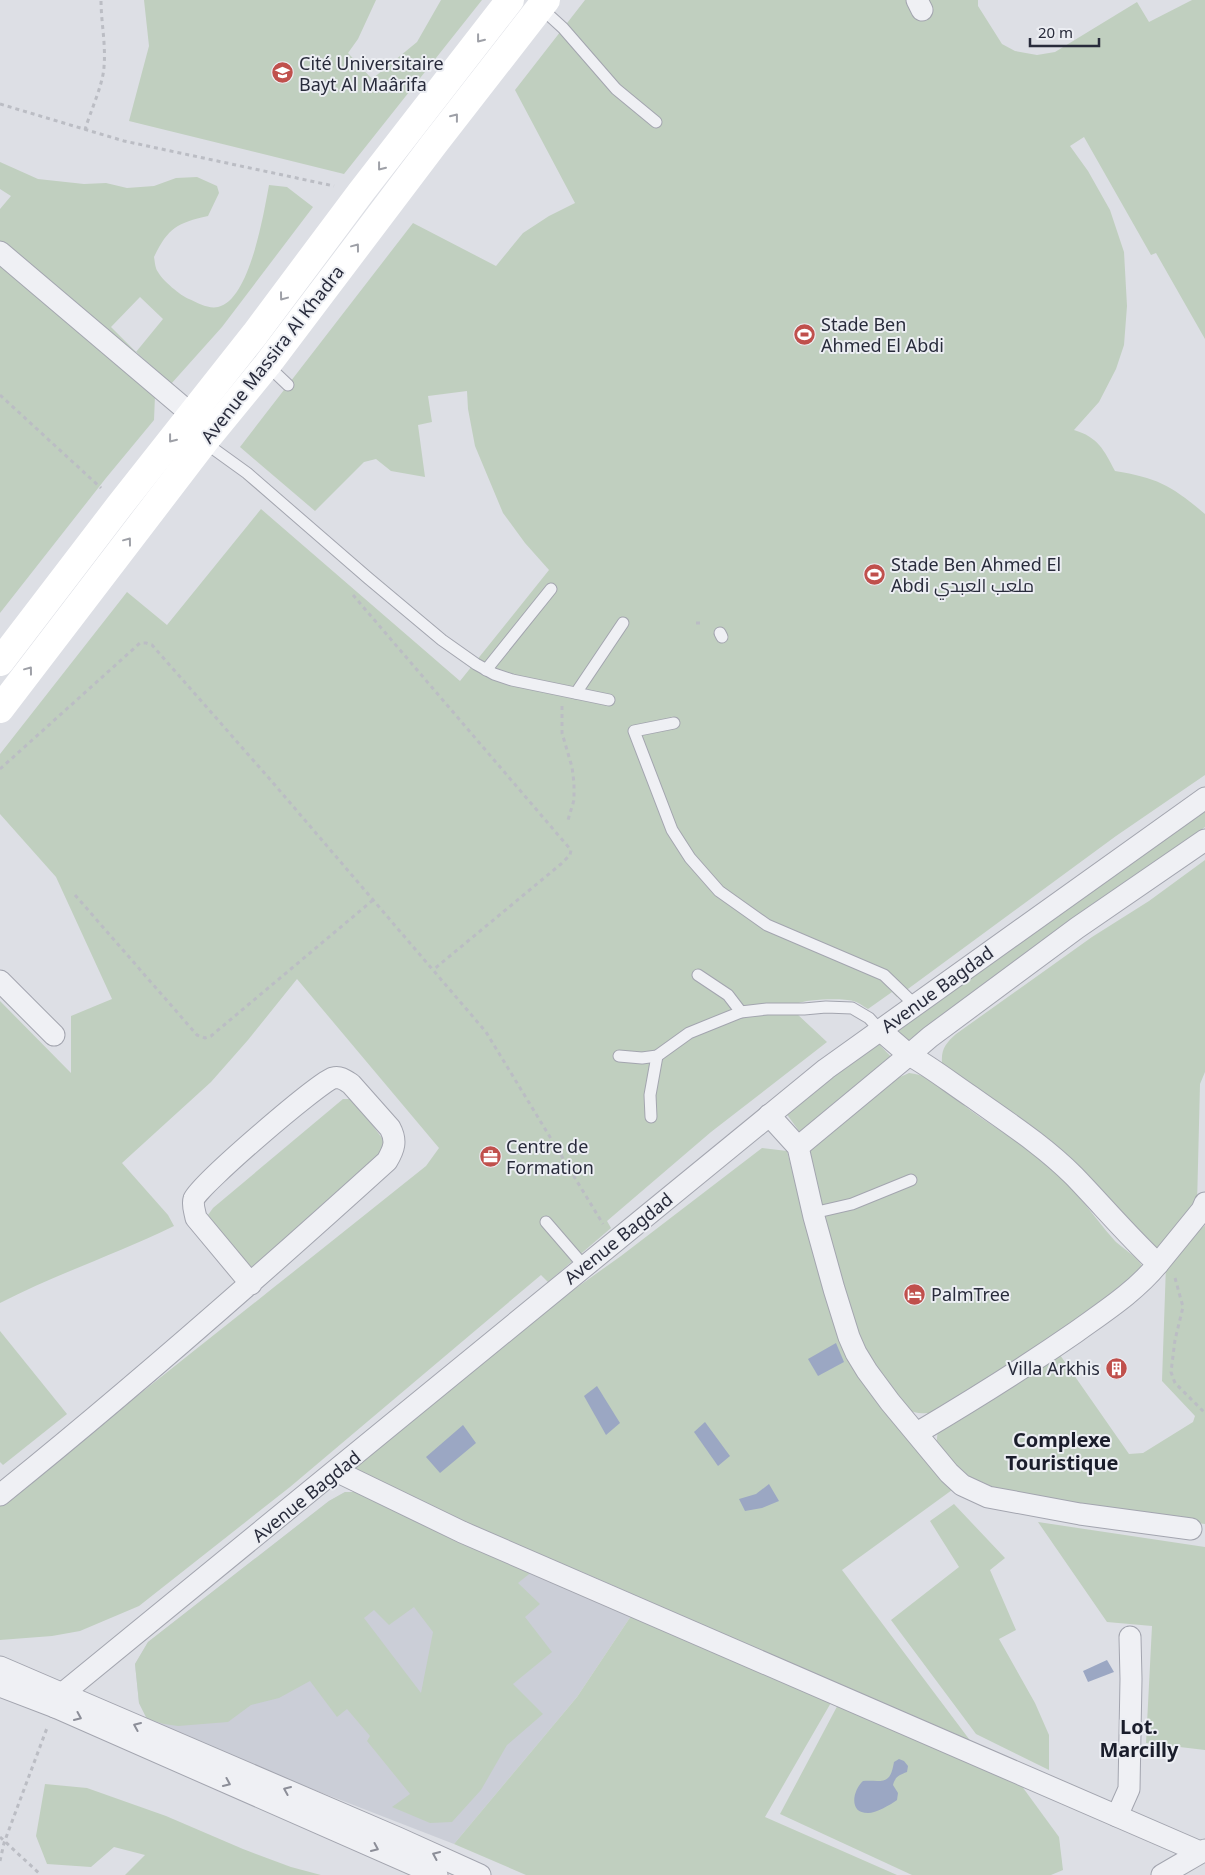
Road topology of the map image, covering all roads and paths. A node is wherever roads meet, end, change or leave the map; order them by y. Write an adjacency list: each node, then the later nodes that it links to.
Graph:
1 (100, 0): 6 (path)
2 (502, 4): 7 (street, Avenue Massira Al Khadra, one-way to 7)
3 (543, 4): 5 (lane); 9 (street, Avenue Massira Al Khadra, one-way to 3)
4 (0, 104): 6 (path)
5 (656, 122)
6 (85, 130): 7 (path)
7 (361, 192): 12 (street, Avenue Massira Al Khadra, one-way to 12)
8 (0, 252): 12 (street)
9 (267, 365): 10 (lane); 13 (street, Avenue Massira Al Khadra)
10 (288, 384)
11 (0, 395): 14 (path)
12 (191, 414): 14 (street, Avenue Massira Al Khadra, one-way to 14)
13 (204, 442): 21 (lane); 25 (street, Avenue Massira Al Khadra, one-way to 13)
14 (120, 505): 20 (street, Avenue Massira Al Khadra)
15 (551, 589): 21 (lane)
16 (353, 595): 33 (path)
17 (623, 623): 23 (lane)
18 (696, 623): 19 (path)
19 (704, 623)
20 (0, 662)
21 (486, 670): 22 (lane)
22 (563, 691): 23 (lane); 29 (path)
23 (576, 693): 24 (lane)
24 (609, 700)
25 (0, 709)
26 (674, 723): 36 (lane)
27 (0, 769): 32 (path)
28 (1205, 798): 36 (street, Avenue Bagdad)
29 (568, 820)
30 (1205, 840): 40 (street)
31 (75, 894): 32 (path)
32 (373, 900): 33 (path)
33 (433, 970): 50 (path)
34 (698, 975): 37 (lane)
35 (0, 982): 39 (street)
36 (915, 1005): 38 (street, Avenue Bagdad)
37 (742, 1012): 38 (lane); 42 (lane)
38 (880, 1030): 40 (street); 43 (street, Avenue Bagdad)
39 (54, 1035)
40 (908, 1055): 45 (street); 52 (street)
41 (619, 1056): 42 (lane)
42 (657, 1056): 44 (lane)
43 (769, 1115): 45 (street); 50 (street, Avenue Bagdad)
44 (651, 1117)
45 (798, 1147): 48 (street)
46 (911, 1180): 48 (lane)
47 (1205, 1203): 52 (street)
48 (813, 1213): 55 (street)
49 (546, 1222): 51 (lane)
50 (613, 1242): 51 (street, Avenue Bagdad)
51 (584, 1266): 56 (street, Avenue Bagdad)
52 (1167, 1267): 54 (path); 55 (street)
53 (251, 1284): 53 (street); 57 (street)
54 (1205, 1413)
55 (917, 1433): 58 (street)
56 (336, 1471): 62 (street, Avenue Bagdad); 63 (street)
57 (0, 1495)
58 (1191, 1529)
59 (1130, 1636): 63 (street)
60 (0, 1667): 62 (street)
61 (0, 1686): 62 (street)
62 (59, 1701): 65 (path); 69 (street, one-way to 69); 70 (street, one-way to 62)
63 (1118, 1816): 66 (street)
64 (0, 1837): 65 (path)
65 (4, 1843): 67 (path); 68 (path)
66 (1202, 1851): 71 (street)
67 (0, 1861)
68 (41, 1875)
69 (437, 1875)
70 (480, 1875)
71 (1162, 1875)

